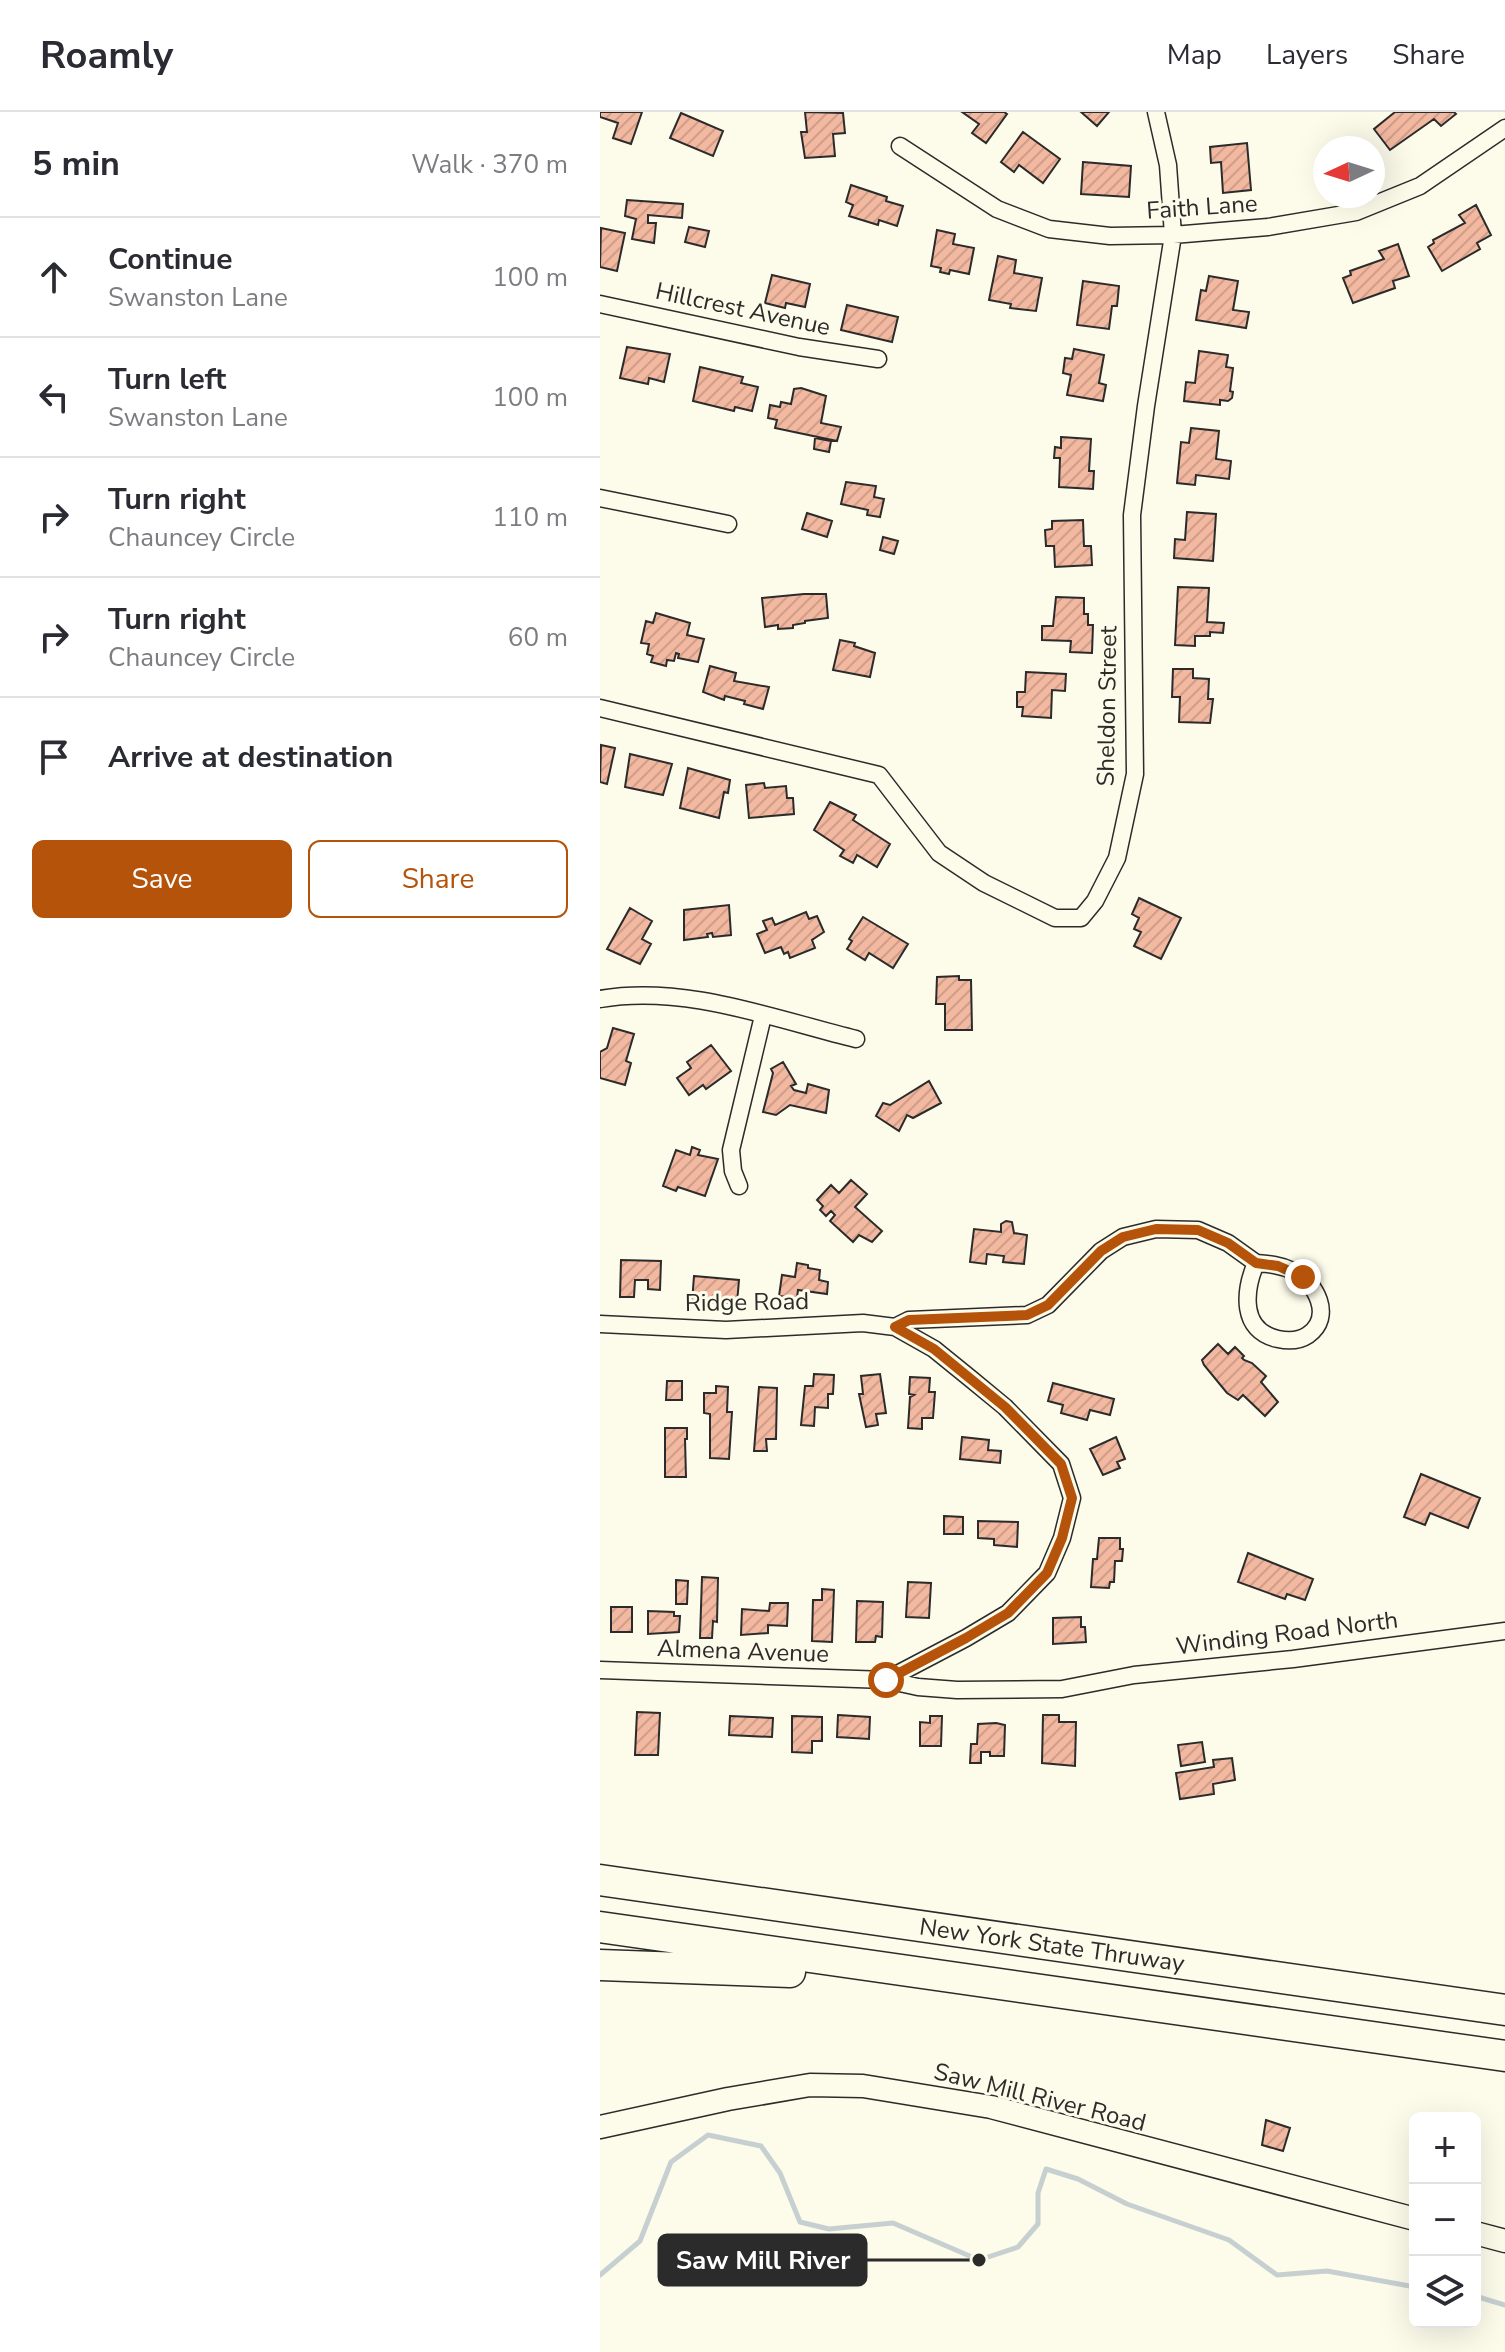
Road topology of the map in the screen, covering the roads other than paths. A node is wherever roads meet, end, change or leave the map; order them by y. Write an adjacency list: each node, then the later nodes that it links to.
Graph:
1 (1156, 112): 4 (street, Sheldon Street)
2 (1505, 128): 4 (street, Faith Lane)
3 (900, 146): 4 (street, Faith Lane)
4 (1173, 235): 9 (street, Sheldon Street)
5 (600, 304): 6 (street, Hillcrest Avenue)
6 (878, 359)
7 (600, 498): 8 (street)
8 (728, 524)
9 (600, 708)
10 (600, 999): 11 (street)
11 (763, 1016): 12 (street); 13 (street)
12 (856, 1039)
13 (739, 1186)
14 (1256, 1263): 14 (street); 16 (street)
15 (600, 1324): 16 (street, Ridge Road)
16 (895, 1327): 19 (street)
17 (1505, 1631): 20 (street, Winding Road North)
18 (600, 1670): 19 (street, Almena Avenue)
19 (886, 1680): 20 (street, Almena Avenue)
20 (1076, 1687)
21 (600, 1880): 25 (highway, New York State Thruway)
22 (600, 1927): 24 (highway, New York State Thruway)
23 (600, 1965): 24 (highway)
24 (982, 1982): 26 (highway, New York State Thruway)
25 (1505, 2010)
26 (1505, 2056)
27 (600, 2127): 28 (main road, Saw Mill River Road)
28 (1409, 2217)
29 (1481, 2235): 30 (main road)
30 (1505, 2241)

